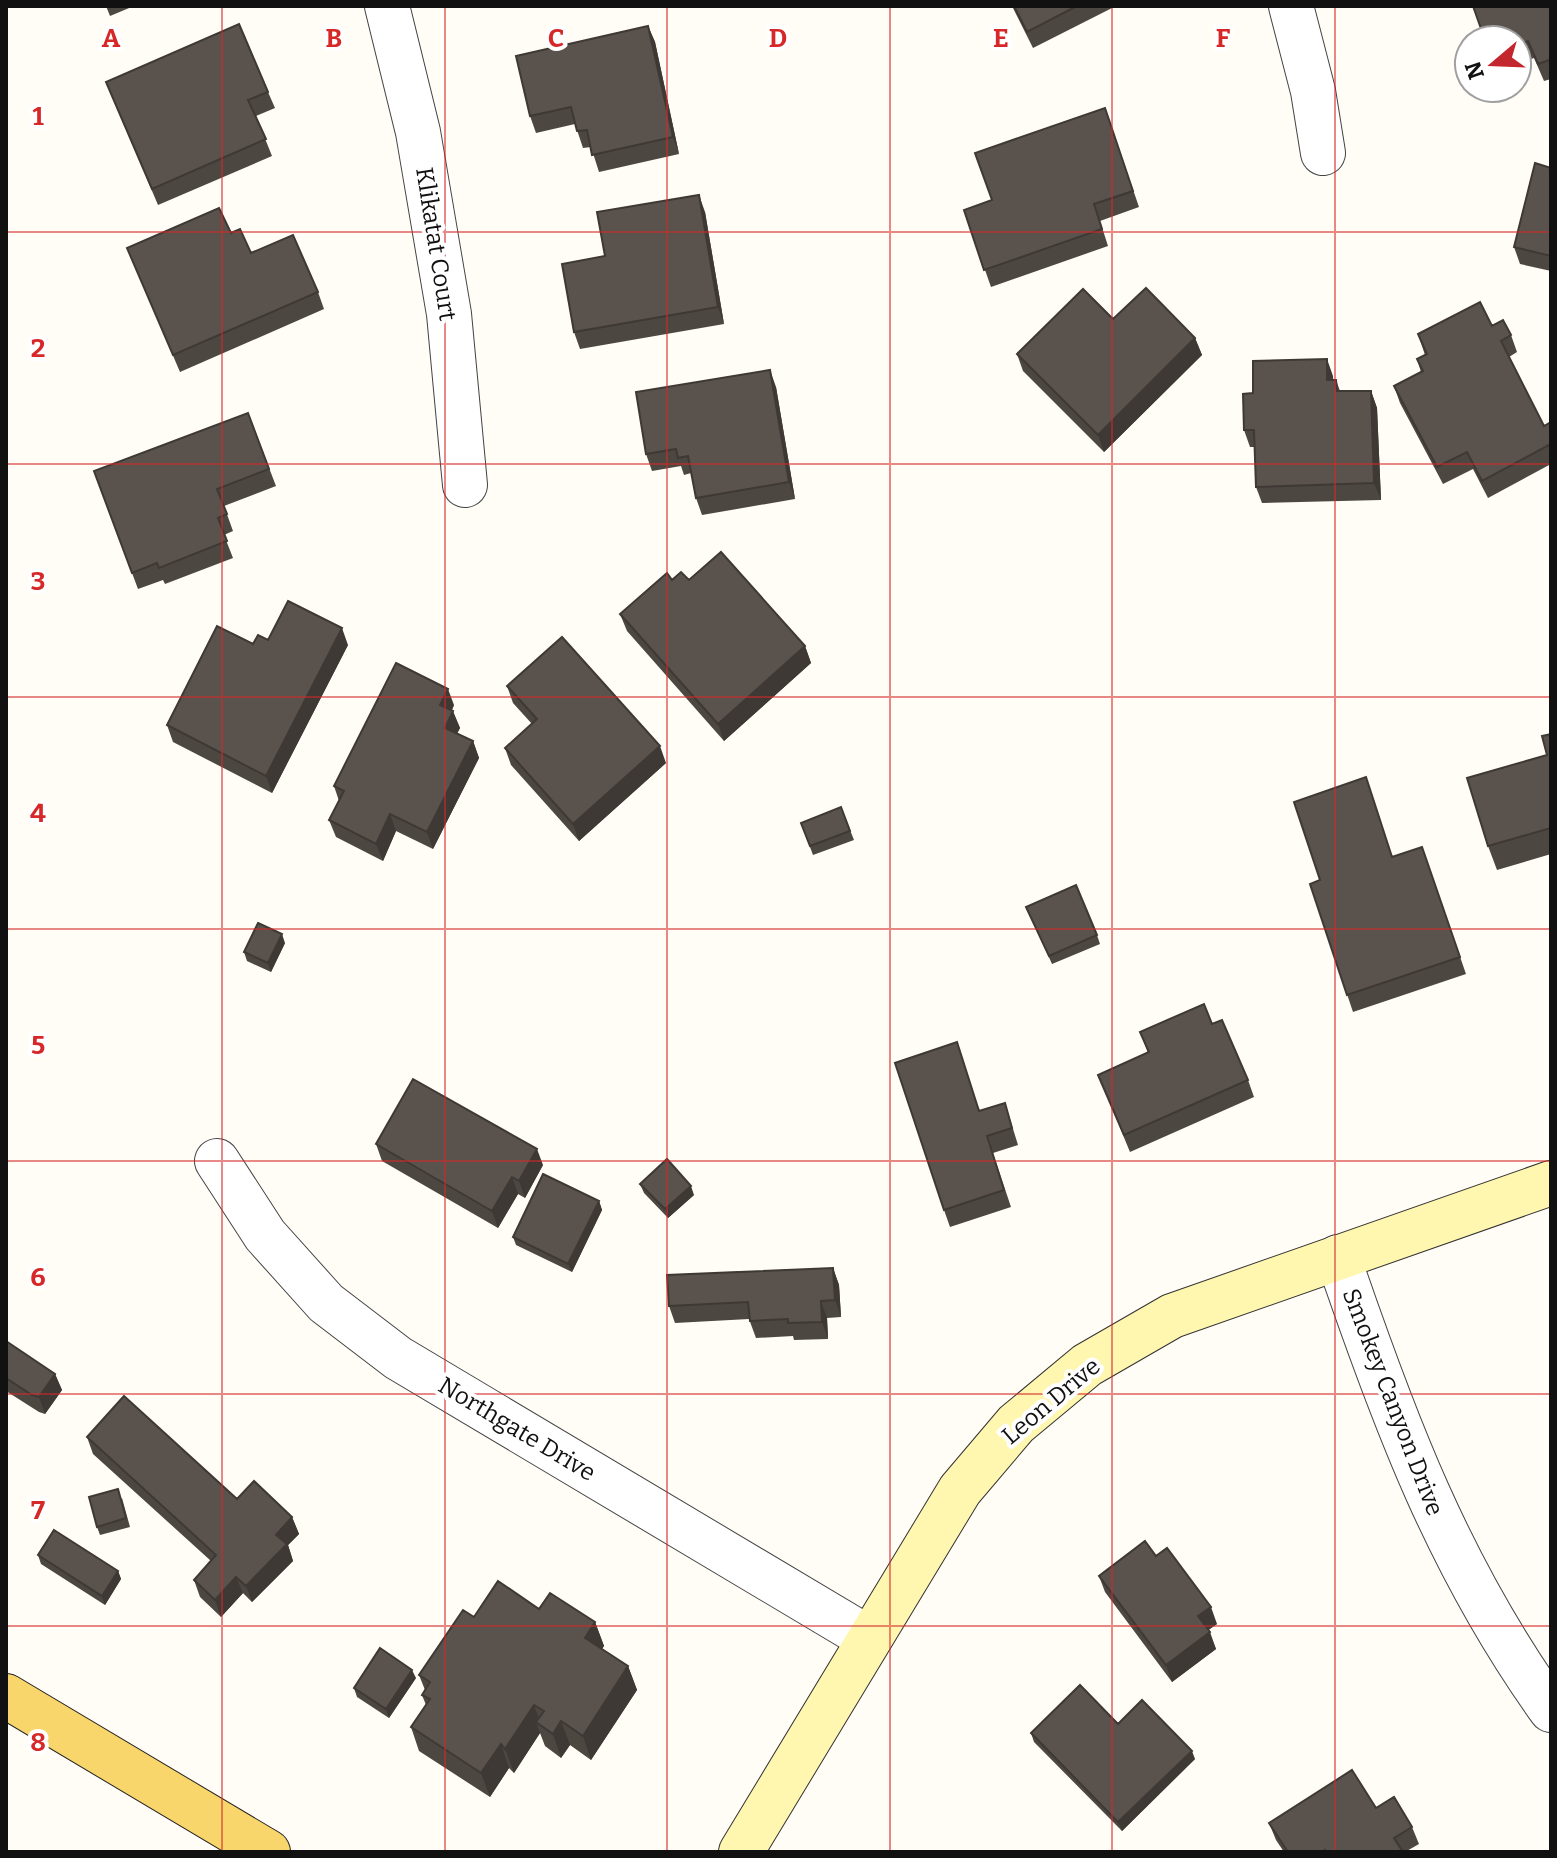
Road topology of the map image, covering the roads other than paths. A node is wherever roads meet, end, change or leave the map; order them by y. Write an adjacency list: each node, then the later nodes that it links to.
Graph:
1 (387, 6): 4 (street, Klikatat Court)
2 (1291, 6): 3 (street)
3 (1323, 153)
4 (465, 485)
5 (217, 1161): 8 (street, Northgate Drive)
6 (1551, 1183): 7 (street, Leon Drive)
7 (1338, 1257): 8 (street, Leon Drive); 10 (street, Smokey Canyon Drive)
8 (868, 1638): 12 (street, Leon Drive)
9 (6, 1696): 11 (main road)
10 (1551, 1710)
11 (268, 1852)
12 (741, 1852)

